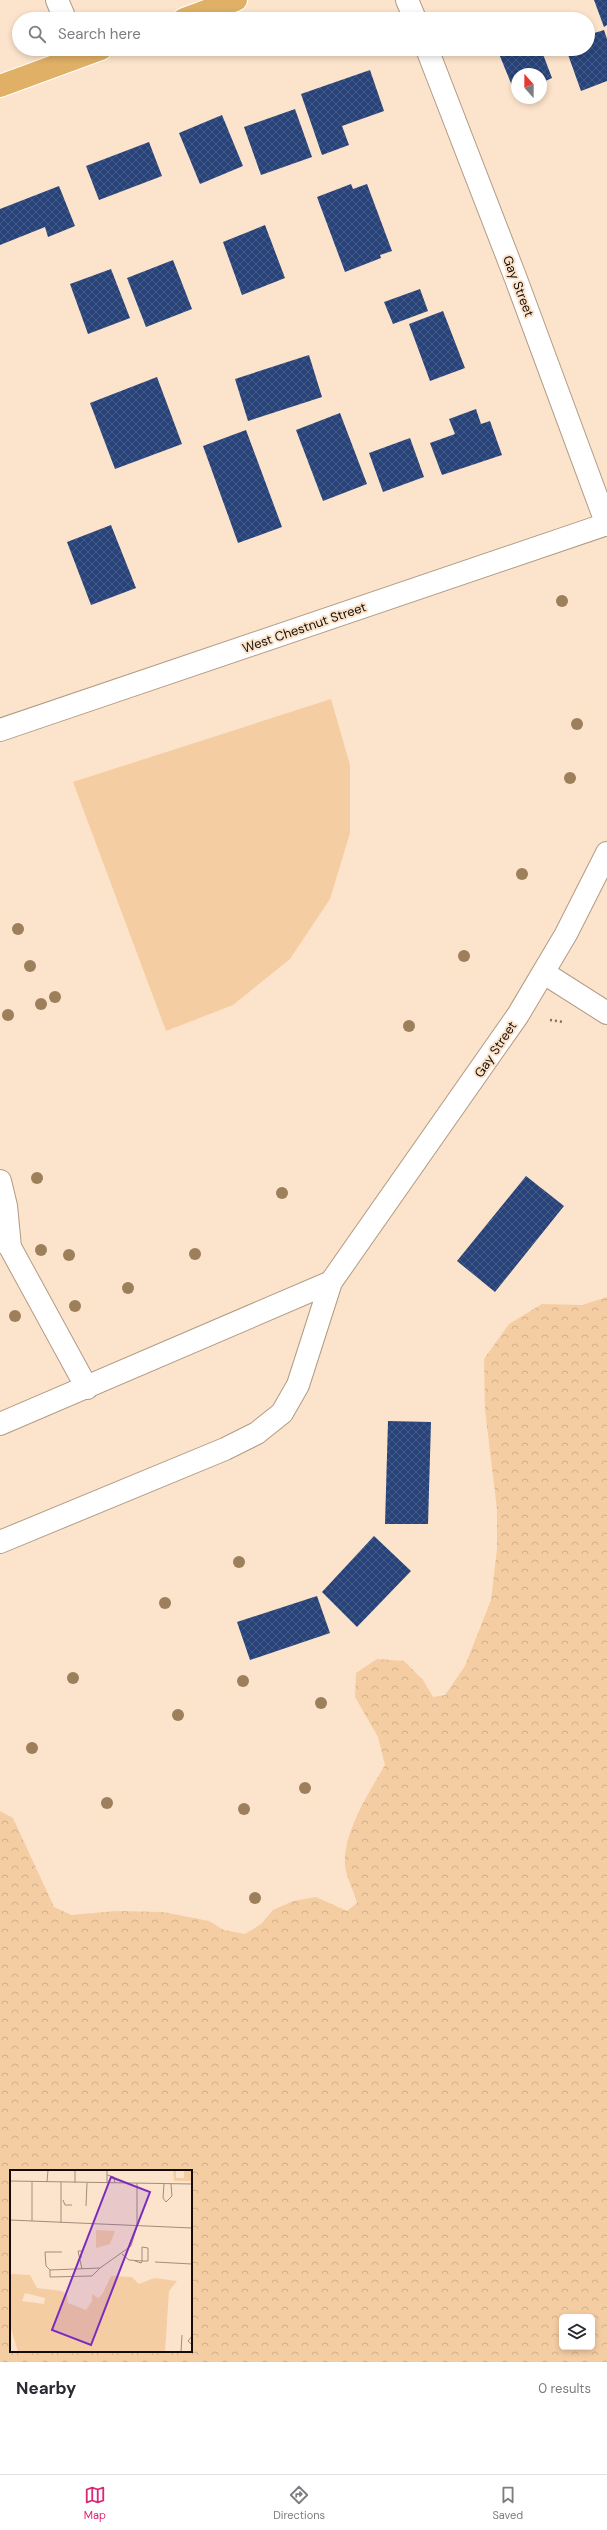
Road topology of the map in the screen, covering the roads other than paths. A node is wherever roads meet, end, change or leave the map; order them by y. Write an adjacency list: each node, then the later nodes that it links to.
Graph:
1 (57, 0): 4 (street)
2 (236, 0): 5 (main road)
3 (407, 0): 6 (street)
4 (61, 12)
5 (203, 12)
6 (412, 12)
7 (72, 56): 9 (main road)
8 (429, 56): 10 (street, Gay Street)
9 (0, 86)
10 (607, 524): 11 (street, West Chestnut Street)
11 (0, 730)
12 (607, 853): 13 (street, Gay Street)
13 (544, 973): 14 (street); 17 (street, Gay Street)
14 (607, 1013)
15 (0, 1181): 16 (street)
16 (5, 1242): 18 (street)
17 (331, 1282): 18 (street); 20 (street)
18 (86, 1388): 19 (street)
19 (0, 1424)
20 (0, 1542)

